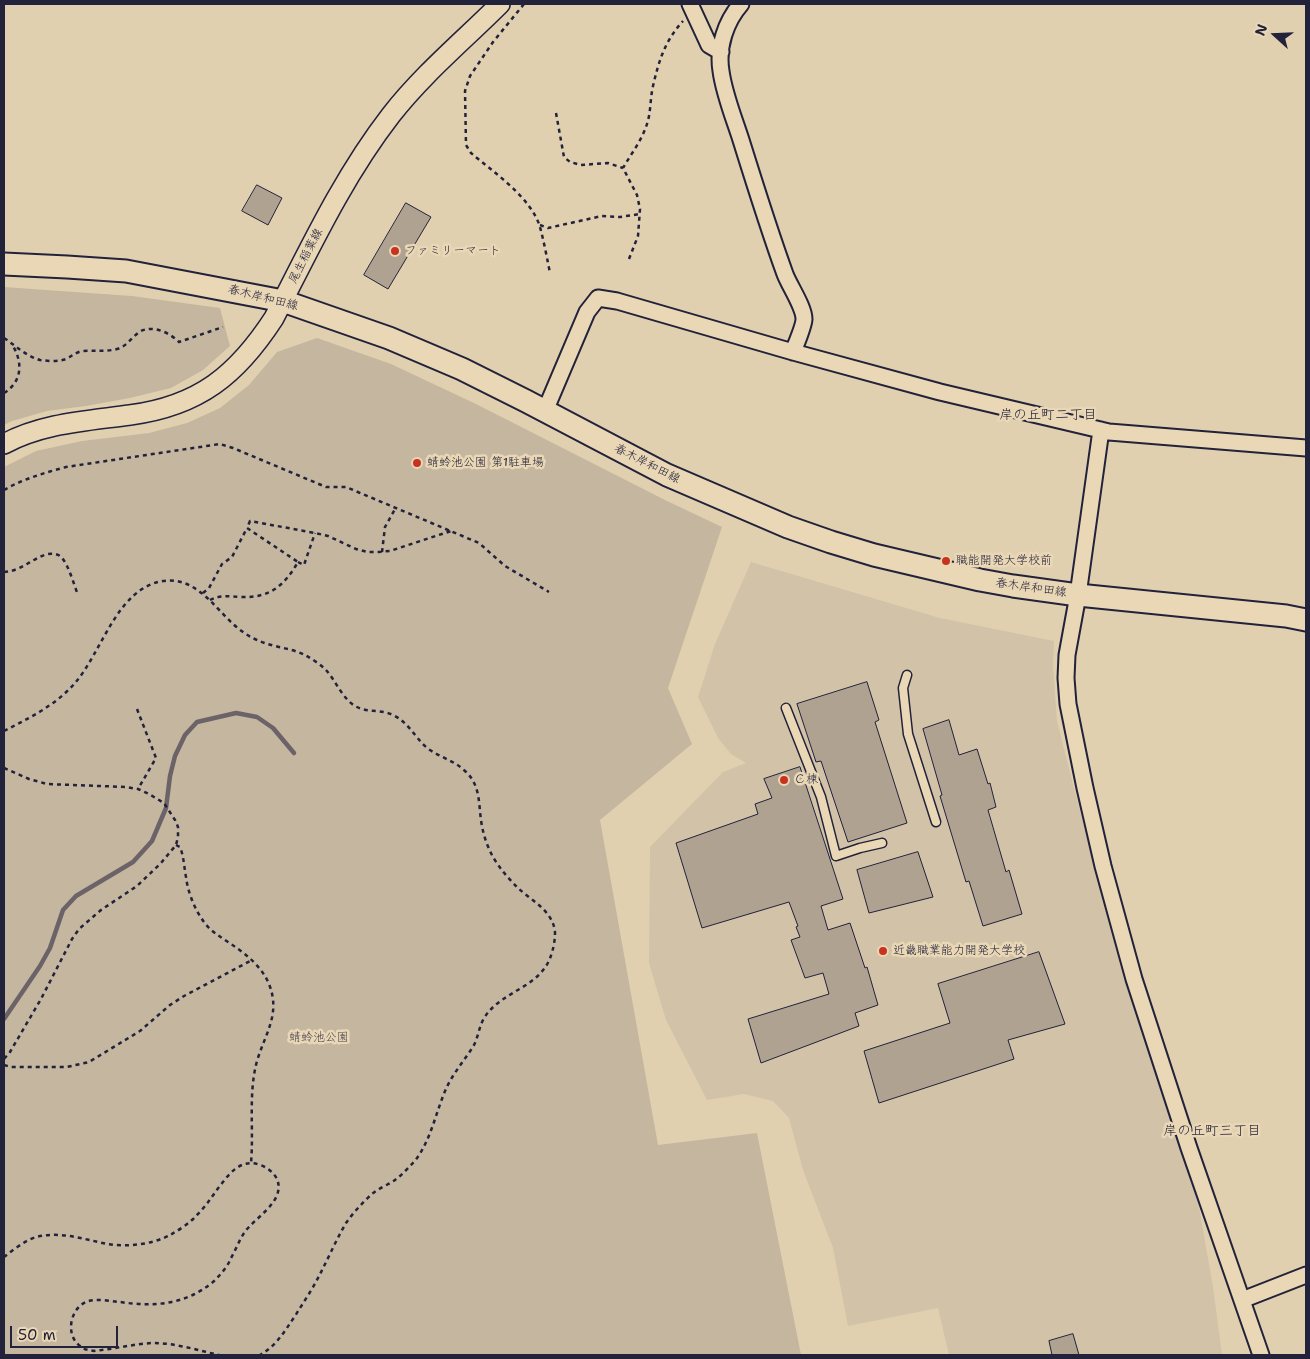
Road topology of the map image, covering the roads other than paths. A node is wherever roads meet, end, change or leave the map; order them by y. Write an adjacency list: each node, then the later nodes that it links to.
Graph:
1 (500, 4): 6 (street, 尾生稲葉線)
2 (741, 4): 4 (street)
3 (691, 7): 4 (street)
4 (720, 52): 7 (street)
5 (4, 264): 6 (main road, 春木岸和田線)
6 (283, 301): 8 (main road, 春木岸和田線); 10 (street, 尾生稲葉線)
7 (793, 352): 8 (street); 9 (street)
8 (546, 411): 12 (main road, 春木岸和田線)
9 (1101, 430): 11 (street); 12 (street)
10 (4, 444)
11 (1306, 448)
12 (1078, 595): 13 (main road, 春木岸和田線); 19 (street)
13 (1306, 620)
14 (907, 675): 16 (lane)
15 (786, 708): 17 (lane)
16 (936, 822)
17 (882, 844)
18 (1306, 1275): 19 (street)
19 (1242, 1300): 20 (street)
20 (1261, 1355)

